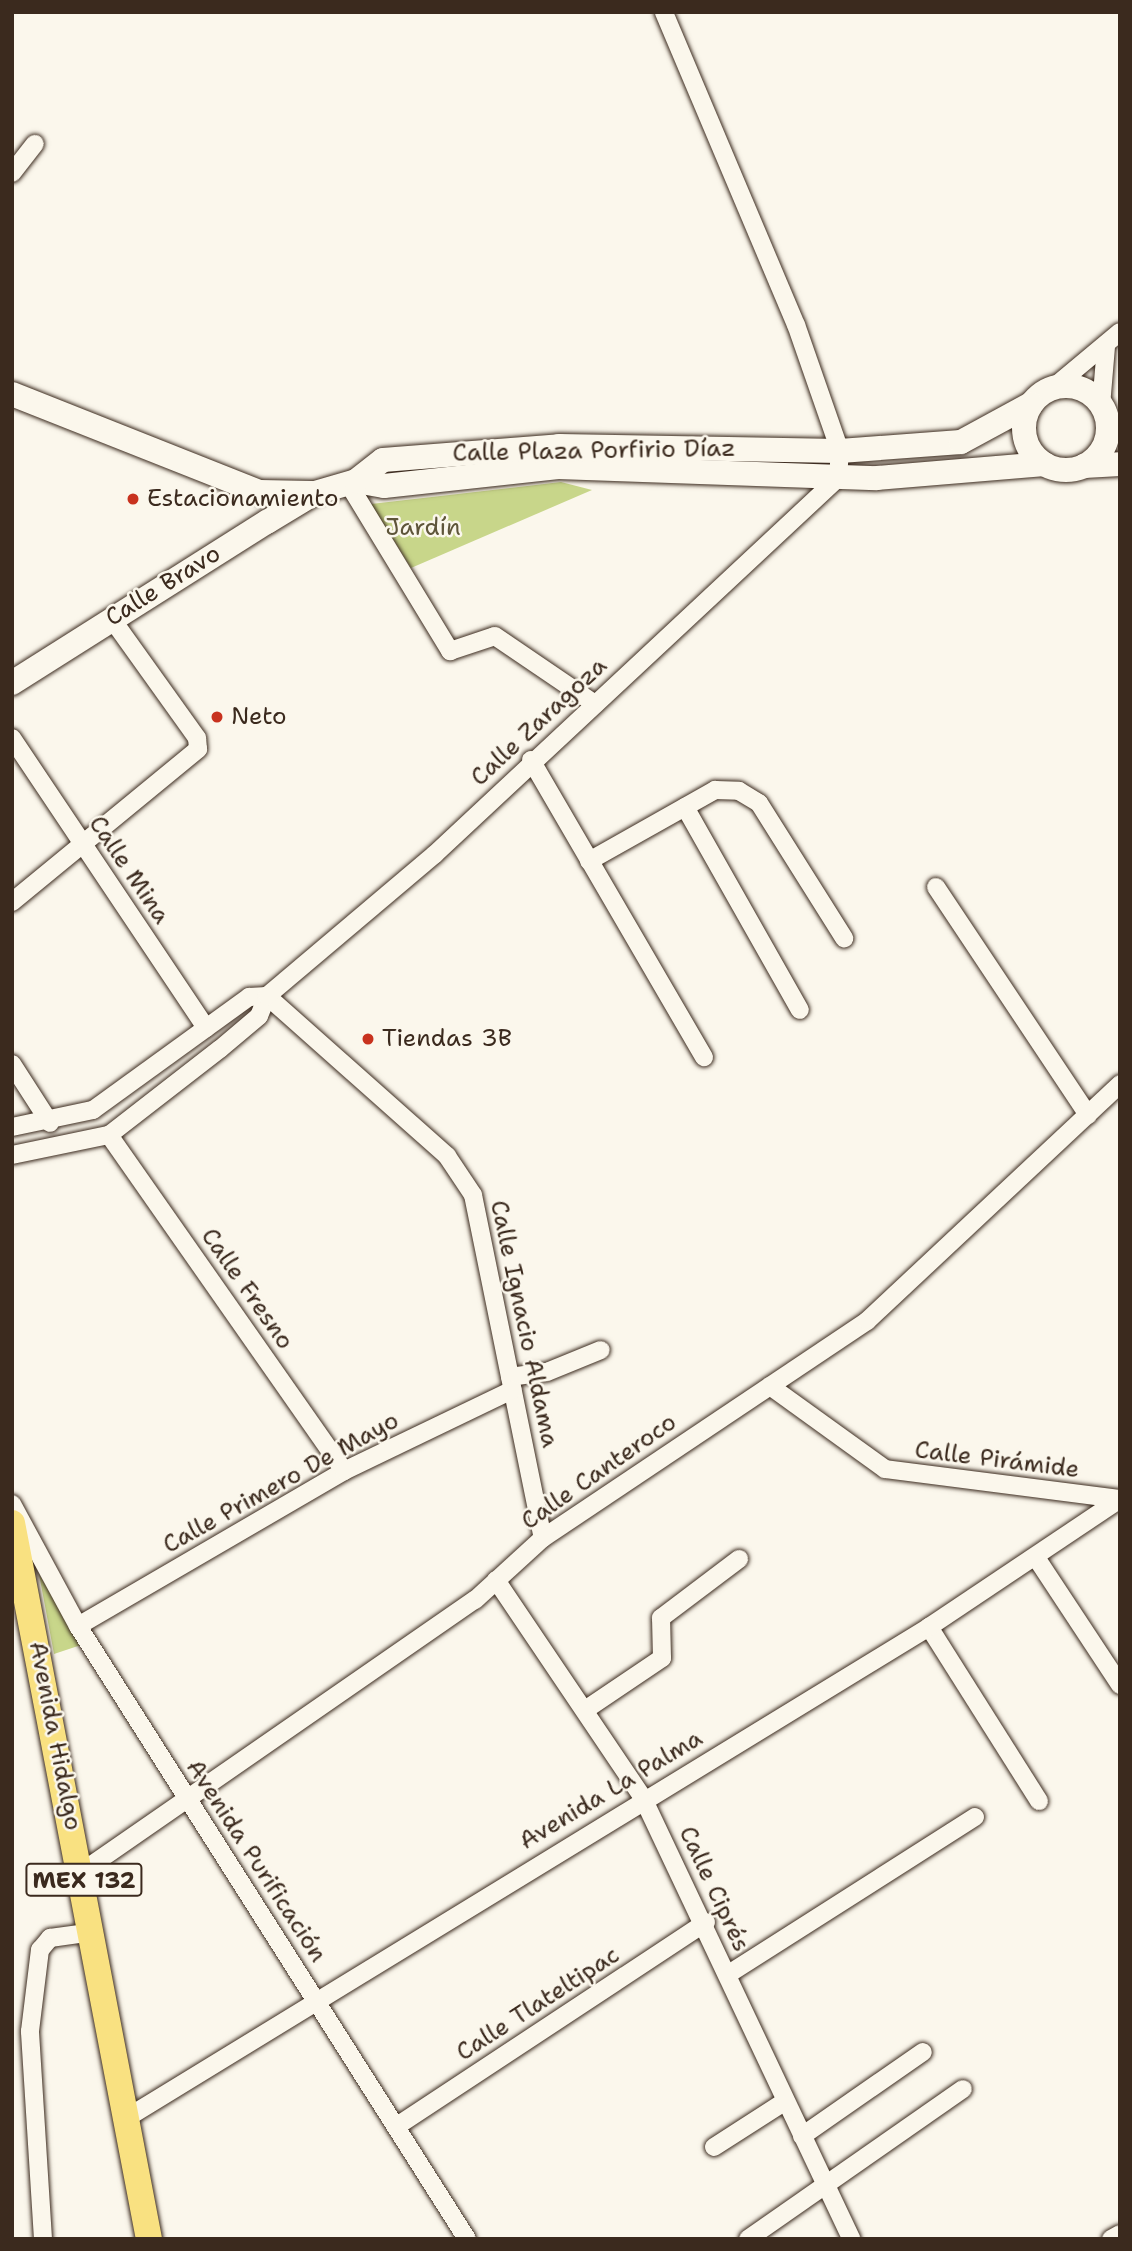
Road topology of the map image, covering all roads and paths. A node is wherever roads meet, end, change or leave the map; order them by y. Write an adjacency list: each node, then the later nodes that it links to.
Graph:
1 (664, 12): 11 (street)
2 (35, 144): 3 (street)
3 (12, 173)
4 (1120, 332): 5 (street)
5 (1106, 346): 6 (street); 9 (street)
6 (1053, 388): 8 (main road); 9 (main road)
7 (12, 394): 17 (main road)
8 (1031, 404): 11 (main road, Calle Plaza Porfirio Díaz); 12 (main road)
9 (1101, 406): 10 (main road)
10 (1114, 434): 14 (main road)
11 (840, 451): 15 (street); 16 (main road, Calle Plaza Porfirio Díaz)
12 (1044, 464): 14 (main road); 15 (main road, Calle Plaza Porfirio Díaz)
13 (1120, 464): 14 (main road)
14 (1084, 466)
15 (838, 478): 16 (main road, Calle Plaza Porfirio Díaz); 20 (street, Calle Zaragoza)
16 (352, 482): 17 (main road, Calle Plaza Porfirio Díaz); 20 (street)
17 (316, 493): 18 (main road, Calle Bravo)
18 (111, 618): 19 (main road, Calle Bravo); 24 (street)
19 (12, 683)
20 (594, 704): 22 (street, Calle Zaragoza)
21 (12, 738): 24 (street, Calle Mina)
22 (531, 760): 25 (street); 29 (street, Calle Zaragoza)
23 (685, 807): 25 (street); 28 (street); 30 (street)
24 (84, 847): 27 (street); 31 (street, Calle Mina)
25 (589, 861): 32 (street)
26 (936, 887): 35 (street)
27 (12, 902)
28 (844, 938)
29 (267, 996): 31 (street, Calle Zaragoza); 38 (street, Calle Zaragoza); 41 (street, Calle Ignacio Aldama)
30 (800, 1010)
31 (206, 1028): 36 (street, Calle Zaragoza)
32 (704, 1056)
33 (12, 1064): 36 (street)
34 (1120, 1084): 35 (street, Calle Canteroco)
35 (1088, 1115): 42 (street, Calle Canteroco)
36 (50, 1123): 37 (street, Calle Zaragoza)
37 (12, 1127)
38 (109, 1135): 39 (street, Calle Zaragoza); 43 (street, Calle Fresno)
39 (12, 1155)
40 (601, 1350): 41 (street, Calle Primero De Mayo)
41 (511, 1383): 43 (street, Calle Primero De Mayo); 47 (street, Calle Ignacio Aldama)
42 (771, 1386): 44 (street, Calle Pirámide); 47 (street, Calle Canteroco)
43 (344, 1471): 51 (street, Calle Primero De Mayo)
44 (1120, 1499): 49 (street, Avenida La Palma)
45 (12, 1504): 51 (street, Avenida Purificación)
46 (12, 1522): 59 (main road, Avenida Hidalgo / MEX 132)
47 (543, 1538): 50 (street, Calle Canteroco)
48 (739, 1559): 54 (street)
49 (1037, 1559): 52 (street, Avenida La Palma); 53 (street)
50 (496, 1580): 54 (street, Calle Ciprés); 55 (street, Calle Canteroco)
51 (78, 1626): 55 (street, Avenida Purificación)
52 (929, 1626): 56 (street, Avenida La Palma); 57 (street)
53 (1120, 1685)
54 (586, 1710): 56 (street, Calle Ciprés)
55 (186, 1798): 59 (street, Calle Canteroco); 63 (street, Avenida Purificación)
56 (643, 1798): 60 (street, Calle Ciprés); 63 (street, Avenida La Palma)
57 (1040, 1801)
58 (975, 1817): 62 (street)
59 (83, 1871): 61 (main road, Avenida Hidalgo / MEX 132)
60 (706, 1922): 62 (street, Calle Ciprés); 68 (street, Calle Tlateltipac)
61 (93, 1932): 67 (main road, Avenida Hidalgo / MEX 132); 73 (street)
62 (727, 1975): 66 (street, Calle Ciprés)
63 (316, 2000): 67 (street, Avenida La Palma); 68 (street, Avenida Purificación)
64 (923, 2052): 69 (street)
65 (963, 2089): 71 (street)
66 (784, 2102): 69 (street, Calle Ciprés); 70 (street)
67 (125, 2119): 74 (main road, Avenida Hidalgo / MEX 132)
68 (397, 2126): 75 (street, Avenida Purificación)
69 (802, 2136): 71 (street, Calle Ciprés)
70 (714, 2147)
71 (828, 2186): 76 (street); 77 (street, Calle Ciprés)
72 (1120, 2234): 78 (street)
73 (43, 2239)
74 (149, 2239)
75 (467, 2239)
76 (748, 2239)
77 (851, 2239)
78 (1111, 2239)

